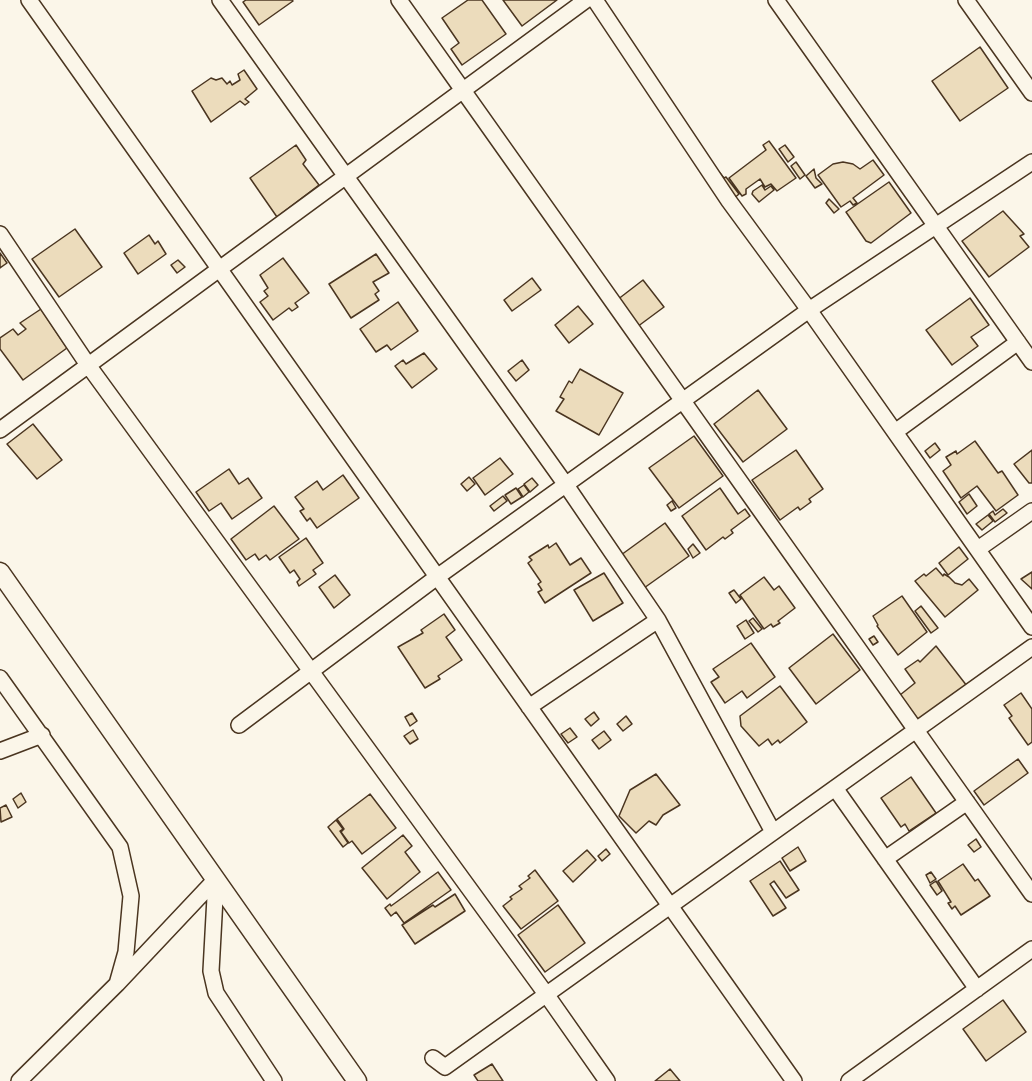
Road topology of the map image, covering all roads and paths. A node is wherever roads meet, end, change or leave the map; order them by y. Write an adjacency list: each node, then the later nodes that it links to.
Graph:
1 (29, 0): 14 (street)
2 (220, 0): 11 (street)
3 (399, 0): 8 (street)
4 (586, 0): 8 (street)
5 (595, 0): 15 (street)
6 (776, 0): 12 (street)
7 (966, 0): 9 (street)
8 (463, 90): 11 (street); 19 (street)
9 (1032, 93)
10 (1032, 162): 12 (street)
11 (346, 176): 14 (street); 22 (street)
12 (936, 227): 15 (street); 16 (street)
13 (0, 234): 18 (street)
14 (219, 269): 18 (street); 26 (street)
15 (809, 310): 19 (street); 21 (street)
16 (1018, 342): 17 (street); 21 (street)
17 (1032, 362)
18 (88, 365): 20 (street); 30 (street)
19 (683, 401): 22 (street); 34 (street)
20 (0, 430)
21 (895, 432): 24 (street)
22 (566, 485): 26 (street); 27 (street)
23 (1032, 511): 24 (street)
24 (978, 549): 28 (street)
25 (0, 573): 41 (street)
26 (437, 577): 30 (street); 32 (street)
27 (658, 620): 32 (street); 39 (street)
28 (1032, 627)
29 (1032, 647): 34 (street)
30 (311, 671): 33 (street); 47 (street)
31 (0, 678): 35 (street)
32 (529, 707): 43 (street)
33 (239, 724)
34 (916, 730): 37 (street); 38 (street)
35 (42, 735): 36 (street); 45 (street)
36 (0, 751)
37 (835, 788): 39 (street); 40 (street)
38 (967, 802): 40 (street); 42 (street)
39 (773, 832): 43 (street)
40 (885, 859): 46 (street)
41 (216, 879): 45 (street); 50 (street); 51 (street)
42 (1032, 894)
43 (670, 906): 47 (street); 53 (street)
44 (1032, 949): 46 (street)
45 (117, 984): 49 (street)
46 (977, 989): 54 (street)
47 (546, 994): 48 (street); 52 (street)
48 (434, 1058)
49 (19, 1081)
50 (274, 1081)
51 (357, 1081)
52 (607, 1081)
53 (794, 1081)
54 (849, 1081)

